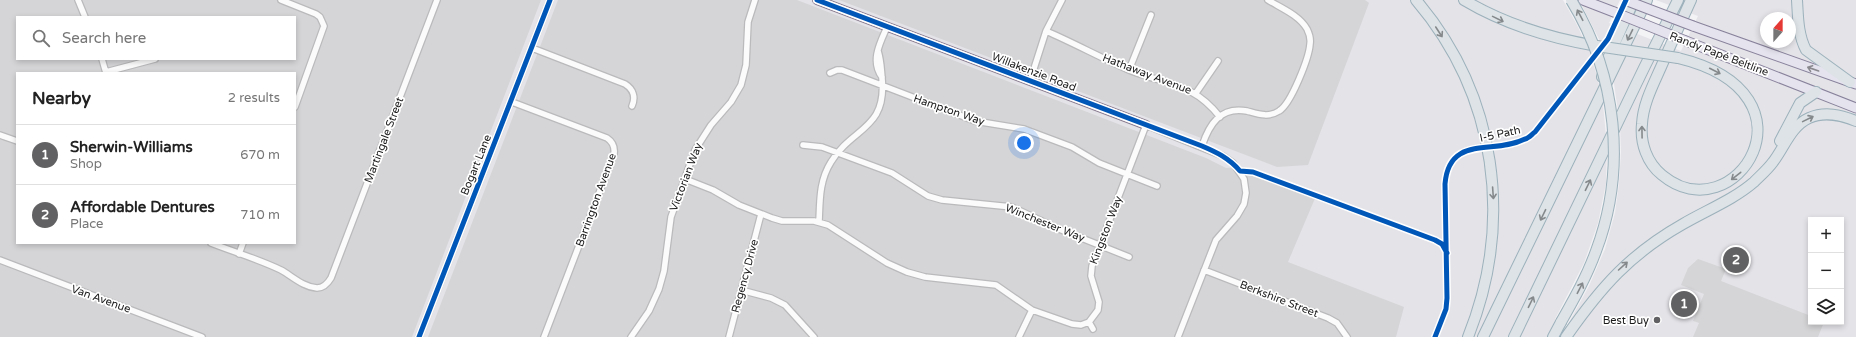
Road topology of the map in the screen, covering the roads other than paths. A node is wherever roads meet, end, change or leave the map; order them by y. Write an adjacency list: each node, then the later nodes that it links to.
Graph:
1 (78, 0): 20 (street)
2 (281, 0): 36 (street)
3 (437, 0): 57 (street, Martingale Street)
4 (550, 0): 23 (street, Bogart Lane)
5 (755, 0): 50 (street, Victorian Way)
6 (817, 0): 21 (street, Willakenzie Road)
7 (1062, 0): 22 (street)
8 (1268, 0): 40 (street)
9 (1416, 0): 74 (highway, one-way to 74)
10 (1464, 0): 17 (highway, one-way to 17, bridge)
11 (1571, 0): 77 (highway, one-way to 11, bridge)
12 (1583, 0): 33 (main road, Randy Papé Beltline, bridge)
13 (1625, 0): 31 (main road, Randy Papé Beltline, one-way to 13, bridge)
14 (1634, 0): 37 (highway)
15 (1647, 0): 37 (highway, one-way to 37)
16 (1678, 0): 76 (highway, one-way to 16)
17 (1691, 0)
18 (1797, 0): 31 (highway)
19 (1151, 15): 27 (street)
20 (85, 16)
21 (887, 27): 30 (street, Willakenzie Road); 32 (street)
22 (1046, 31): 27 (street, Hathaway Avenue); 30 (street)
23 (532, 48): 35 (street, Bogart Lane); 38 (street)
24 (102, 60): 28 (street)
25 (155, 60): 28 (street)
26 (1218, 61): 34 (street)
27 (1129, 70): 34 (street, Hathaway Avenue)
28 (106, 72)
29 (830, 73): 32 (street, Hampton Way)
30 (1030, 81): 42 (street, Willakenzie Road)
31 (1853, 83)
32 (884, 86): 47 (street); 49 (street, Hampton Way)
33 (1816, 92): 39 (main road, Randy Papé Beltline); 48 (highway)
34 (1196, 93): 40 (street, Hathaway Avenue)
35 (512, 102): 66 (street, Bogart Lane); 67 (street, Barrington Avenue)
36 (296, 104)
37 (1596, 105): 75 (highway, one-way to 75)
38 (632, 106)
39 (1856, 108)
40 (1220, 117): 46 (street)
41 (1856, 121): 48 (highway, one-way to 41)
42 (1146, 126): 46 (street, Willakenzie Road); 49 (street, Kingston Way)
43 (0, 135): 44 (street)
44 (16, 141)
45 (803, 145): 47 (street, Winchester Way)
46 (1202, 146): 60 (street, Willakenzie Road)
47 (837, 152): 53 (street); 56 (street, Winchester Way)
48 (1765, 169): 78 (highway, one-way to 48)
49 (1128, 174): 51 (street, Hampton Way); 56 (street, Kingston Way)
50 (685, 179): 52 (street); 68 (street, Victorian Way)
51 (1157, 186)
52 (761, 214): 53 (street); 61 (street, Regency Drive)
53 (819, 222): 62 (street)
54 (213, 244): 57 (street)
55 (243, 244): 57 (street)
56 (1100, 245): 58 (street, Winchester Way); 63 (street, Kingston Way)
57 (239, 254)
58 (1129, 257)
59 (0, 260): 65 (street, Van Avenue)
60 (1204, 270): 72 (street); 73 (street, Berkshire Street)
61 (741, 290): 69 (street, Regency Drive); 70 (street)
62 (1032, 310): 63 (street); 71 (street)
63 (1089, 322): 64 (street)
64 (1093, 329)
65 (202, 337)
66 (419, 337)
67 (544, 337)
68 (631, 337)
69 (729, 337)
70 (814, 337)
71 (1019, 337)
72 (1178, 337)
73 (1347, 337)
74 (1468, 337)
75 (1483, 337)
76 (1514, 337)
77 (1553, 337)
78 (1566, 337)

